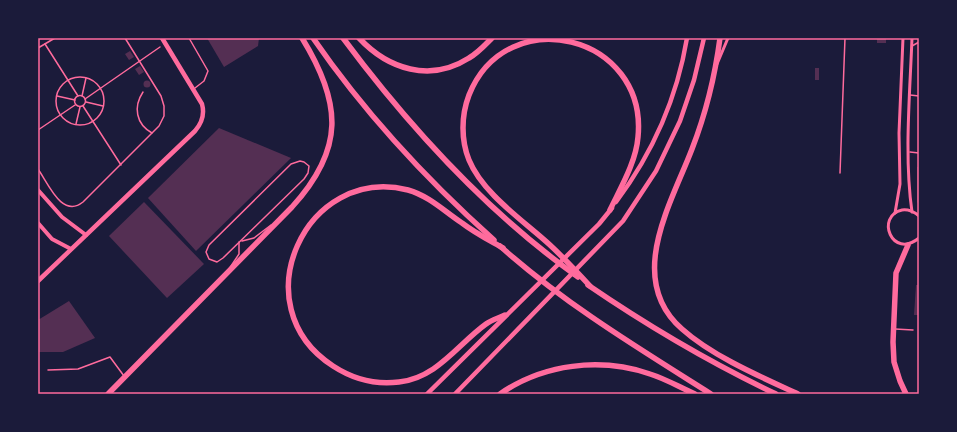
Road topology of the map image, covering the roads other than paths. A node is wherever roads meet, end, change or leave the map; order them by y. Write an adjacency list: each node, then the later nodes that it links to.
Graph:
1 (162, 38): 18 (main road)
2 (189, 38): 18 (lane)
3 (302, 38): 30 (highway)
4 (313, 38): 35 (highway)
5 (343, 38): 39 (highway)
6 (359, 38): 7 (highway)
7 (492, 38)
8 (687, 38): 25 (main road)
9 (704, 38): 47 (main road)
10 (720, 38): 17 (highway)
11 (728, 38): 17 (street)
12 (845, 38): 23 (lane)
13 (903, 38): 27 (street)
14 (912, 38): 16 (street)
15 (919, 42): 16 (lane)
16 (912, 46): 19 (street)
17 (716, 67): 52 (highway)
18 (193, 90): 31 (main road)
19 (910, 95): 20 (lane); 21 (street)
20 (919, 96)
21 (910, 152): 22 (lane); 26 (street)
22 (919, 153)
23 (840, 173)
24 (38, 190): 31 (street)
25 (610, 210): 39 (highway); 40 (main road)
26 (912, 212): 27 (street); 28 (street)
27 (895, 213): 34 (street)
28 (919, 216)
29 (38, 224): 36 (street)
30 (275, 224): 33 (lane); 37 (highway)
31 (86, 235): 36 (main road)
32 (919, 239): 34 (street)
33 (240, 242): 33 (lane); 37 (lane)
34 (908, 245): 41 (highway)
35 (503, 248): 40 (highway); 50 (highway)
36 (71, 249): 38 (main road)
37 (229, 271): 44 (highway)
38 (38, 281)
39 (590, 286): 51 (highway)
40 (505, 315): 46 (main road)
41 (893, 329): 42 (lane); 53 (highway)
42 (913, 330)
43 (48, 370): 44 (lane)
44 (125, 377): 45 (highway)
45 (108, 394)
46 (427, 394)
47 (455, 394)
48 (500, 394): 49 (highway)
49 (694, 394)
50 (711, 394)
51 (776, 394)
52 (798, 394)
53 (906, 394)

